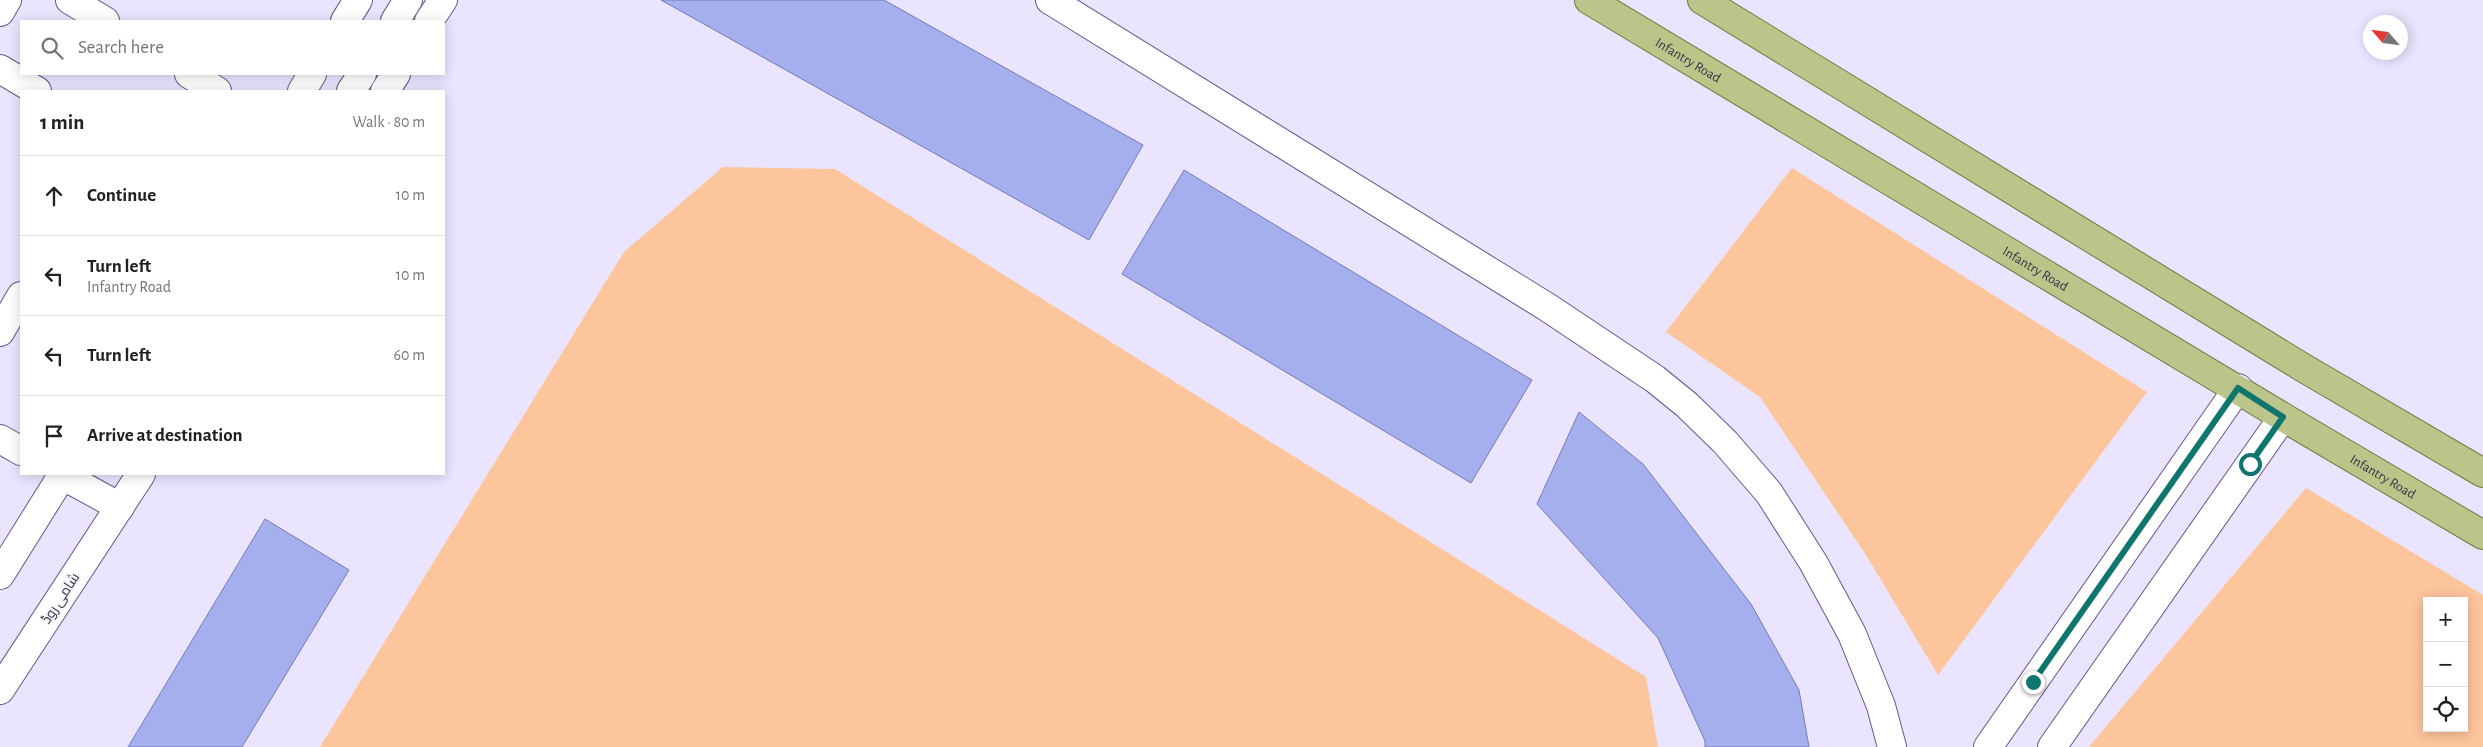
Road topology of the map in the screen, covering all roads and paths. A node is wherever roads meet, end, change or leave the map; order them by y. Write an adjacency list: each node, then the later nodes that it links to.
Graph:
1 (7, 0): 9 (street)
2 (70, 0): 10 (street)
3 (358, 0): 11 (street)
4 (408, 0): 12 (street)
5 (443, 0): 13 (street)
6 (1050, 0): 38 (street)
7 (1589, 0): 26 (main road, Infantry Road)
8 (1702, 0): 30 (main road)
9 (0, 12)
10 (103, 20)
11 (346, 20)
12 (396, 20)
13 (430, 20)
14 (0, 69): 19 (street)
15 (191, 75): 20 (street)
16 (311, 75): 21 (street)
17 (361, 75): 22 (street)
18 (395, 75): 23 (street)
19 (35, 90)
20 (215, 90)
21 (303, 90)
22 (353, 90)
23 (386, 90)
24 (20, 298): 25 (street)
25 (0, 332)
26 (2238, 388): 27 (main road, Infantry Road); 39 (street)
27 (2283, 417): 35 (main road, Infantry Road); 40 (street)
28 (0, 439): 29 (street)
29 (20, 450)
30 (2483, 473)
31 (61, 475): 36 (street)
32 (64, 475): 34 (street)
33 (140, 475): 34 (street, شامی روڈ)
34 (120, 507): 37 (street, شامی روڈ)
35 (2483, 535)
36 (0, 575)
37 (0, 690)
38 (1892, 747)
39 (1988, 747)
40 (2052, 747)

